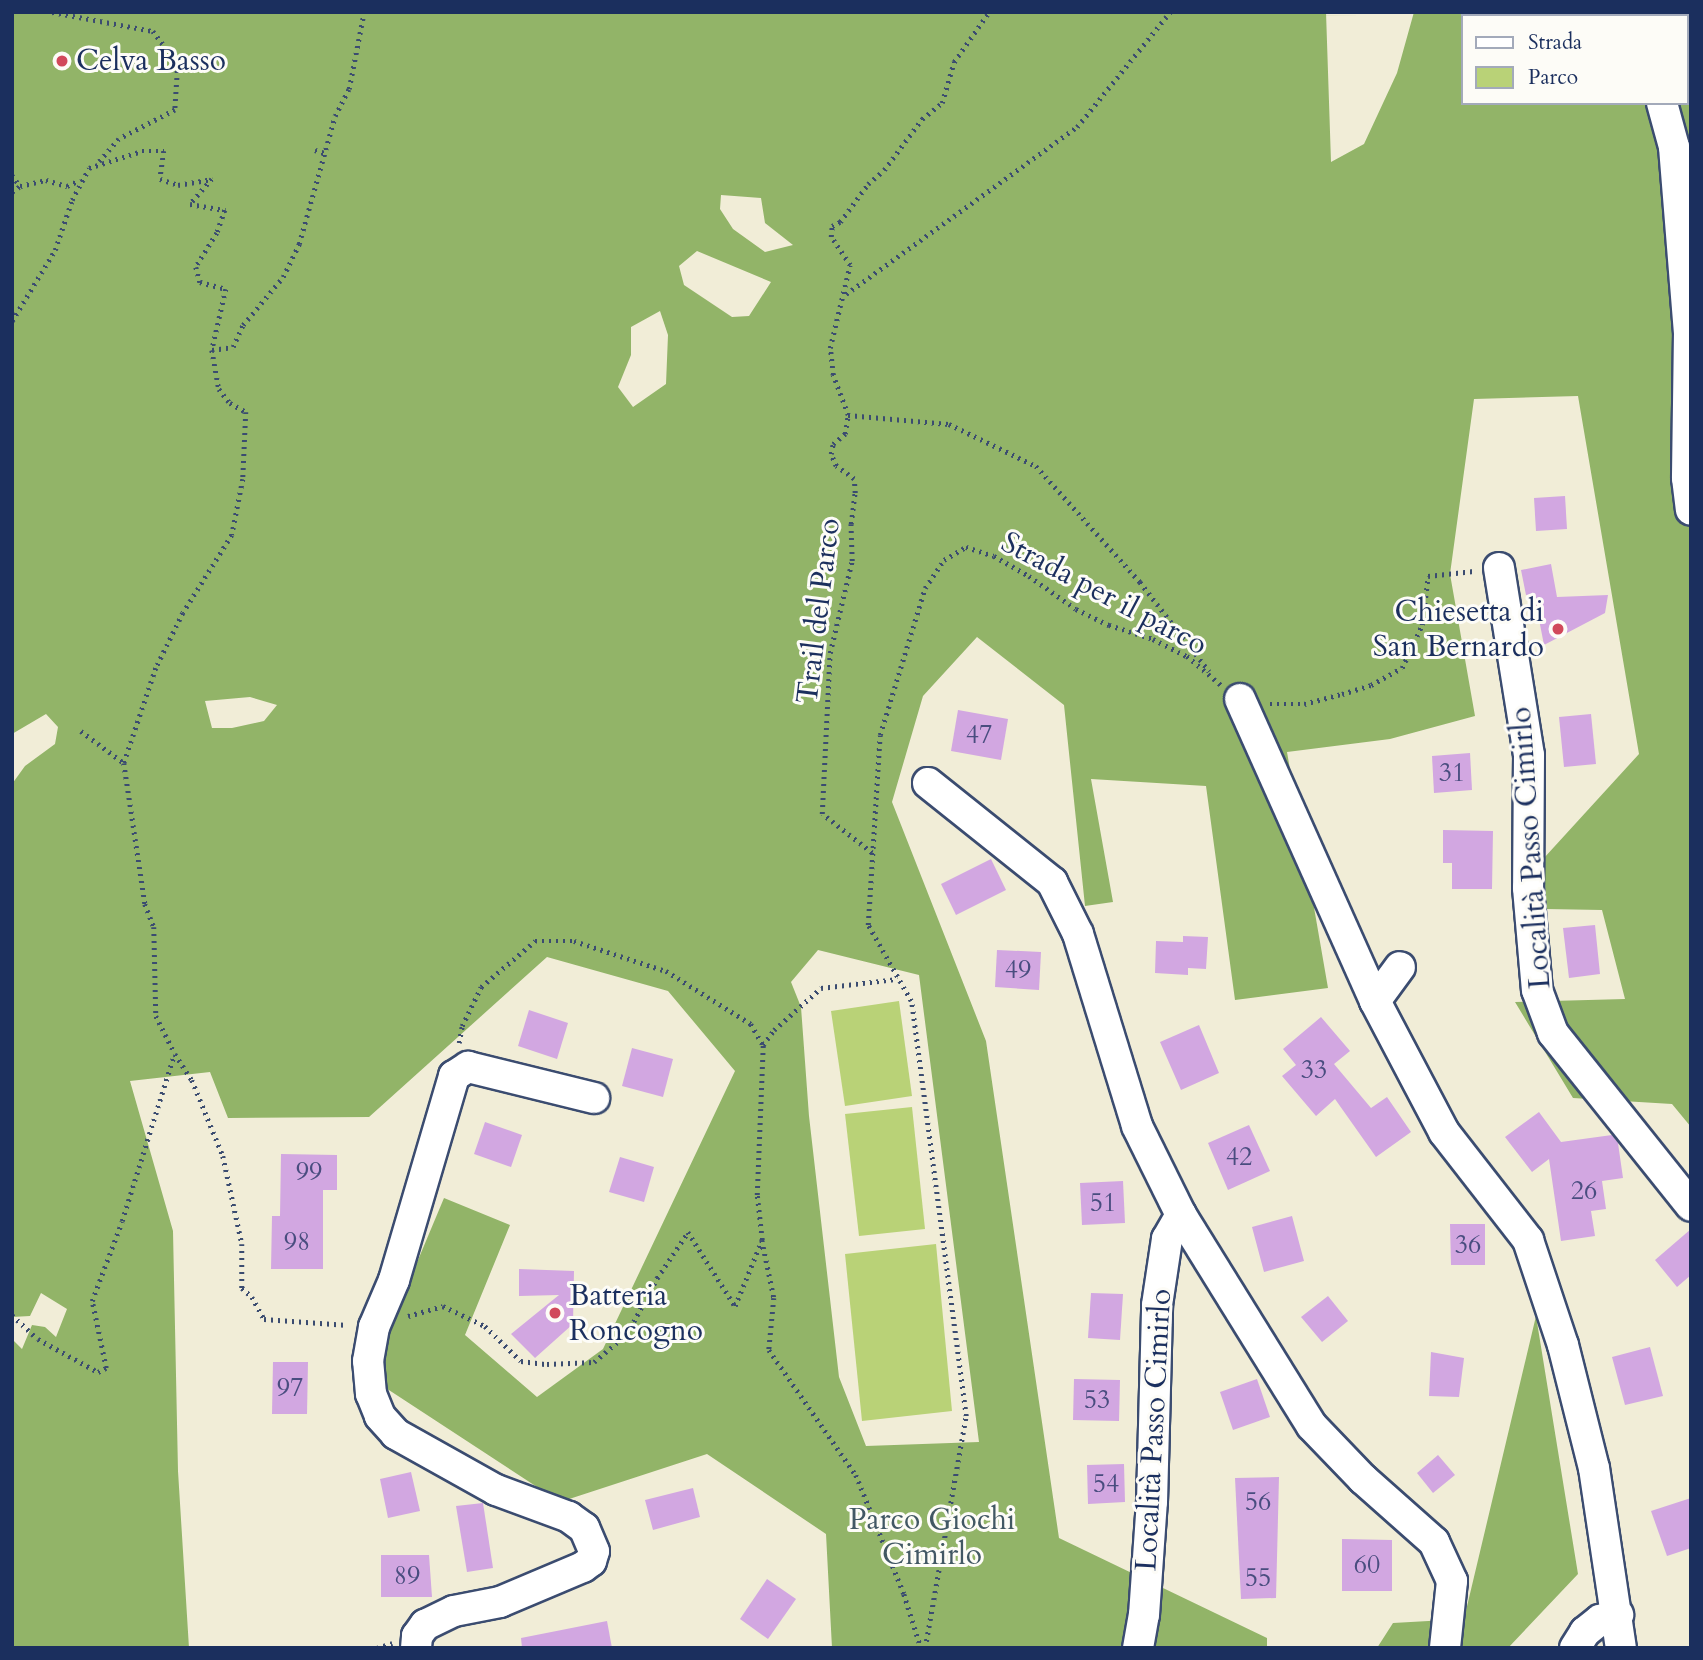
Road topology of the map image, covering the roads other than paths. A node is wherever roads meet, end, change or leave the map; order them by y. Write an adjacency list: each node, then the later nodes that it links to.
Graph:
1 (1663, 105): 2 (street)
2 (1691, 510)
3 (1499, 568): 9 (street, Località Passo Cimirlo)
4 (1240, 699): 7 (street)
5 (928, 783): 10 (street, Località Passo Cimirlo)
6 (1400, 967): 7 (street)
7 (1375, 1000): 11 (street)
8 (594, 1098): 12 (street)
9 (1691, 1206)
10 (1181, 1215): 13 (street, Località Passo Cimirlo); 14 (street, Località Passo Cimirlo)
11 (1618, 1615): 15 (street); 16 (street)
12 (416, 1648)
13 (1138, 1648)
14 (1445, 1648)
15 (1575, 1648)
16 (1621, 1648)

